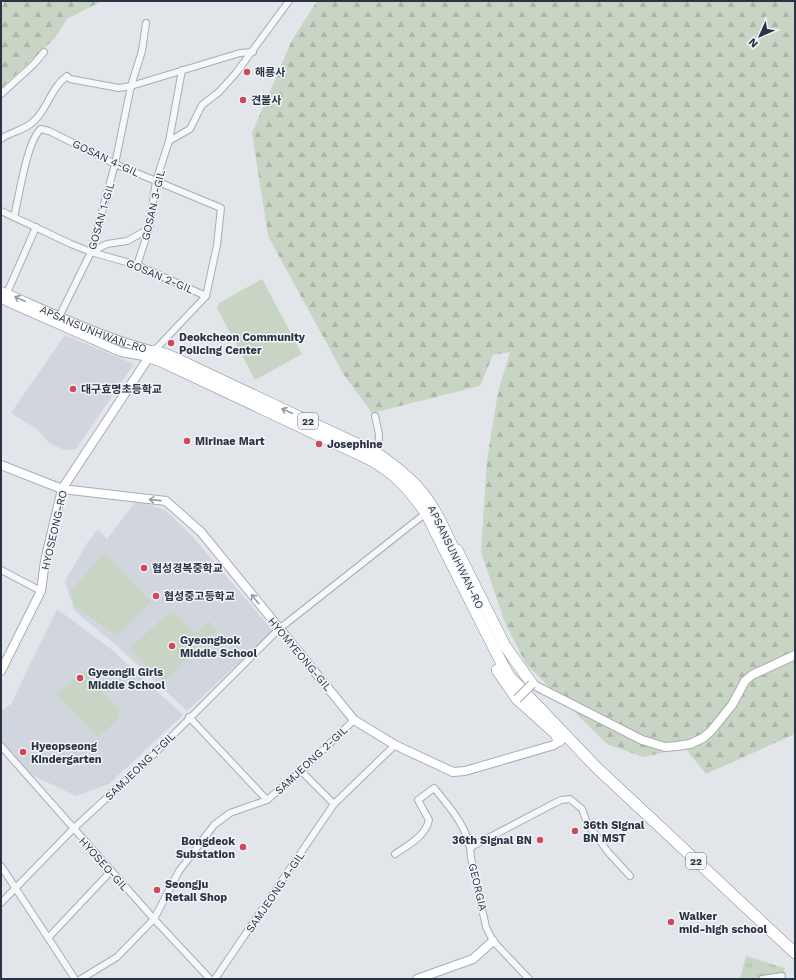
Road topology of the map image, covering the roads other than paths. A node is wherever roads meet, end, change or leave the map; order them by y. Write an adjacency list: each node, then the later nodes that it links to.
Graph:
1 (289, 1): 4 (street)
2 (146, 23): 6 (street, GOSAN 1-GIL)
3 (44, 52): 7 (street)
4 (253, 52): 5 (street); 9 (street)
5 (182, 70): 6 (street); 9 (street, GOSAN 3-GIL)
6 (132, 86): 8 (street); 10 (street, GOSAN 1-GIL)
7 (1, 94)
8 (1, 139)
9 (169, 141): 11 (street, GOSAN 3-GIL)
10 (115, 164): 11 (street, GOSAN 4-GIL); 13 (street, GOSAN 4-GIL); 16 (street, GOSAN 1-GIL)
11 (156, 181): 15 (street, GOSAN 3-GIL); 19 (street, GOSAN 4-GIL)
12 (1, 211): 13 (street, GOSAN 2-GIL)
13 (14, 217): 14 (street, GOSAN 2-GIL)
14 (36, 227): 16 (street, GOSAN 2-GIL); 18 (street)
15 (149, 229): 16 (street); 17 (street, GOSAN 3-GIL)
16 (91, 252): 17 (street, GOSAN 2-GIL); 20 (street, GOSAN 1-GIL)
17 (137, 265): 19 (street, GOSAN 2-GIL)
18 (3, 294): 20 (street, APSANSUNHWAN-RO / 22, one-way to 18); 21 (street, APSANSUNHWAN-RO / 22)
19 (206, 296): 21 (street, GOSAN 2-GIL)
20 (59, 317): 21 (street, APSANSUNHWAN-RO / 22)
21 (151, 354): 23 (highway, APSANSUNHWAN-RO / 22, one-way to 21); 25 (street, HYOSEONG-RO); 26 (highway, APSANSUNHWAN-RO / 22)
22 (375, 416): 23 (street)
23 (378, 454): 27 (highway, APSANSUNHWAN-RO / 22)
24 (1, 466): 25 (street, HYOMYEONG-GIL)
25 (62, 489): 29 (street, HYOSEONG-RO); 30 (street, HYOMYEONG-GIL, one-way to 25)
26 (426, 513): 27 (highway, APSANSUNHWAN-RO / 22); 30 (street, SAMJEONG 1-GIL)
27 (436, 522): 34 (highway); 35 (highway); 41 (highway, APSANSUNHWAN-RO / 22)
28 (1, 570): 29 (street)
29 (41, 591): 32 (street, HYOSEONG-RO)
30 (279, 629): 36 (street, SAMJEONG 1-GIL); 37 (street, HYOMYEONG-GIL)
31 (795, 656): 34 (street)
32 (4, 660): 33 (street, HYOSEONG-RO)
33 (1, 671)
34 (532, 684): 35 (street, bridge)
35 (517, 699): 38 (highway)
36 (189, 717): 43 (street, SAMJEONG 2-GIL); 45 (street, SAMJEONG 1-GIL)
37 (354, 720): 39 (street, HYOMYEONG-GIL); 42 (street, SAMJEONG 2-GIL)
38 (559, 741): 39 (street, HYOMYEONG-GIL)
39 (395, 745): 44 (street, SAMJEONG 4-GIL)
40 (1, 746): 45 (street, HYOSEO-GIL)
41 (599, 766): 56 (highway, APSANSUNHWAN-RO / 22); 57 (highway, APSANSUNHWAN-RO / 22)
42 (301, 772): 43 (street, SAMJEONG 2-GIL); 44 (street)
43 (267, 800): 53 (street, SAMJEONG 2-GIL)
44 (334, 804): 62 (street, SAMJEONG 4-GIL)
45 (73, 829): 49 (street, HYOSEO-GIL); 51 (street, SAMJEONG 1-GIL)
46 (471, 847): 47 (street, GEORGIA); 50 (street); 55 (street, GEORGIA)
47 (395, 854)
48 (1, 866): 51 (street)
49 (111, 871): 53 (street, HYOSEO-GIL); 54 (street)
50 (630, 876)
51 (16, 888): 52 (street, SAMJEONG 1-GIL); 54 (street)
52 (1, 903)
53 (154, 919): 60 (street, SAMJEONG 2-GIL); 61 (street, HYOSEO-GIL)
54 (49, 937): 59 (street)
55 (492, 941): 63 (street); 64 (street, GEORGIA)
56 (795, 944)
57 (795, 953)
58 (782, 976): 65 (street)
59 (75, 979)
60 (81, 979)
61 (210, 979)
62 (215, 979)
63 (417, 979)
64 (529, 979)
65 (762, 979)

